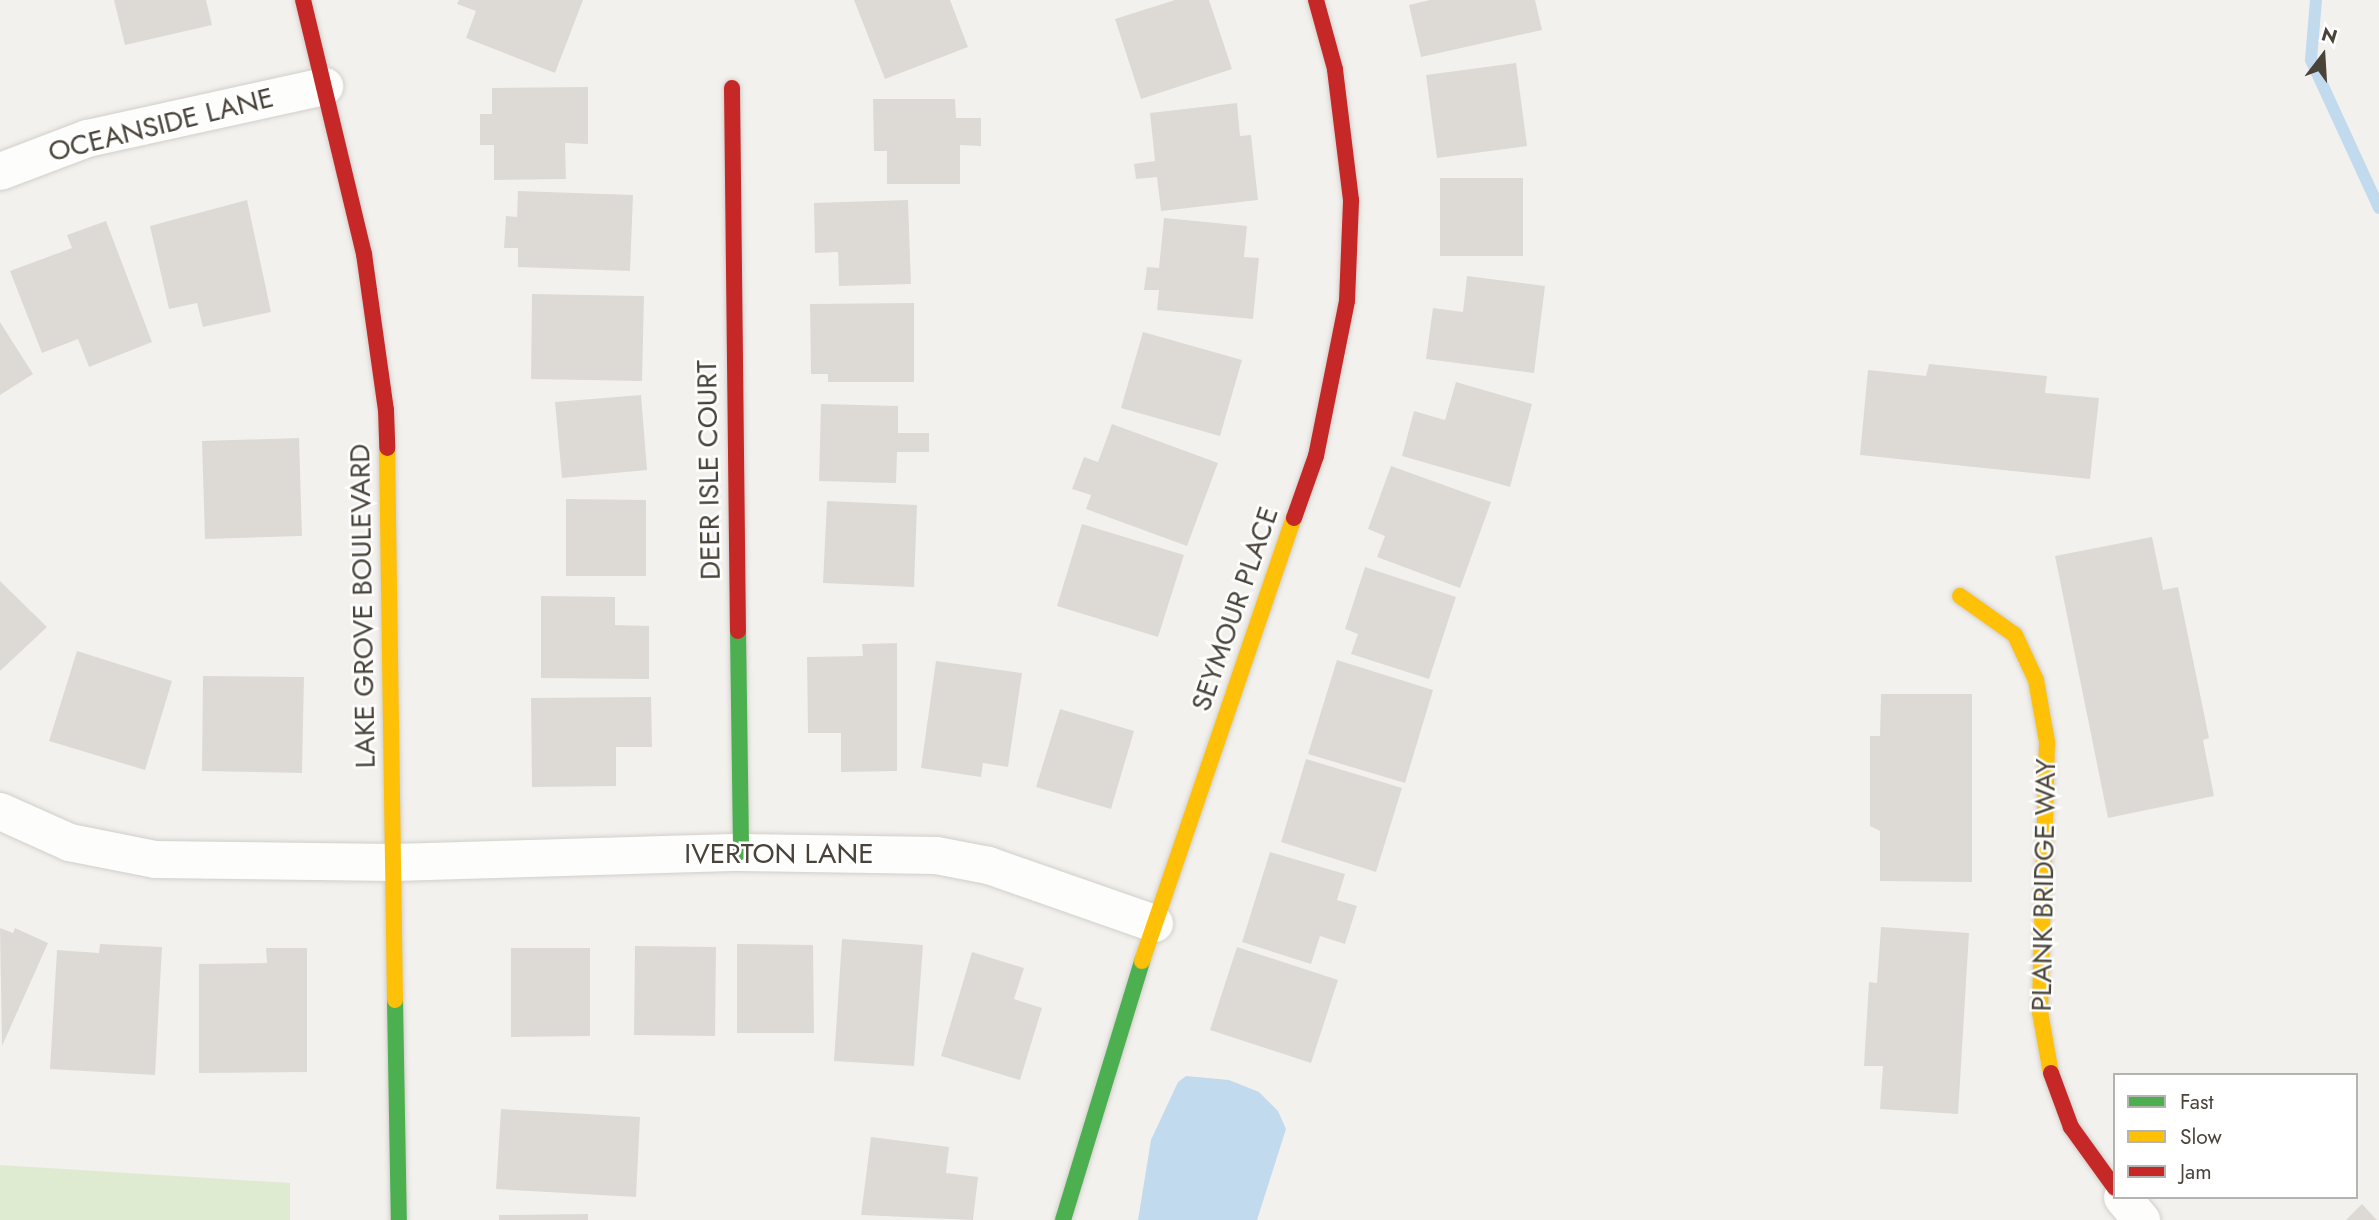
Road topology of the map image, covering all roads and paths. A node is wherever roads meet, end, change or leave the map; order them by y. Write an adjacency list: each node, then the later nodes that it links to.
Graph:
1 (303, 0): 3 (street, LAKE GROVE BOULEVARD)
2 (1316, 0): 10 (street, SEYMOUR PLACE)
3 (324, 86): 5 (street, OCEANSIDE LANE); 9 (street, LAKE GROVE BOULEVARD)
4 (732, 89): 8 (street, DEER ISLE COURT)
5 (0, 171)
6 (1960, 596): 11 (street, PLANK BRIDGE WAY)
7 (0, 811): 9 (street, IVERTON LANE)
8 (741, 852): 9 (street, IVERTON LANE); 10 (street, IVERTON LANE)
9 (394, 862): 13 (street, LAKE GROVE BOULEVARD)
10 (1154, 923): 14 (street, SEYMOUR PLACE)
11 (2113, 1185)
12 (2124, 1199): 15 (street)
13 (399, 1220)
14 (1063, 1220)
15 (2140, 1220)

